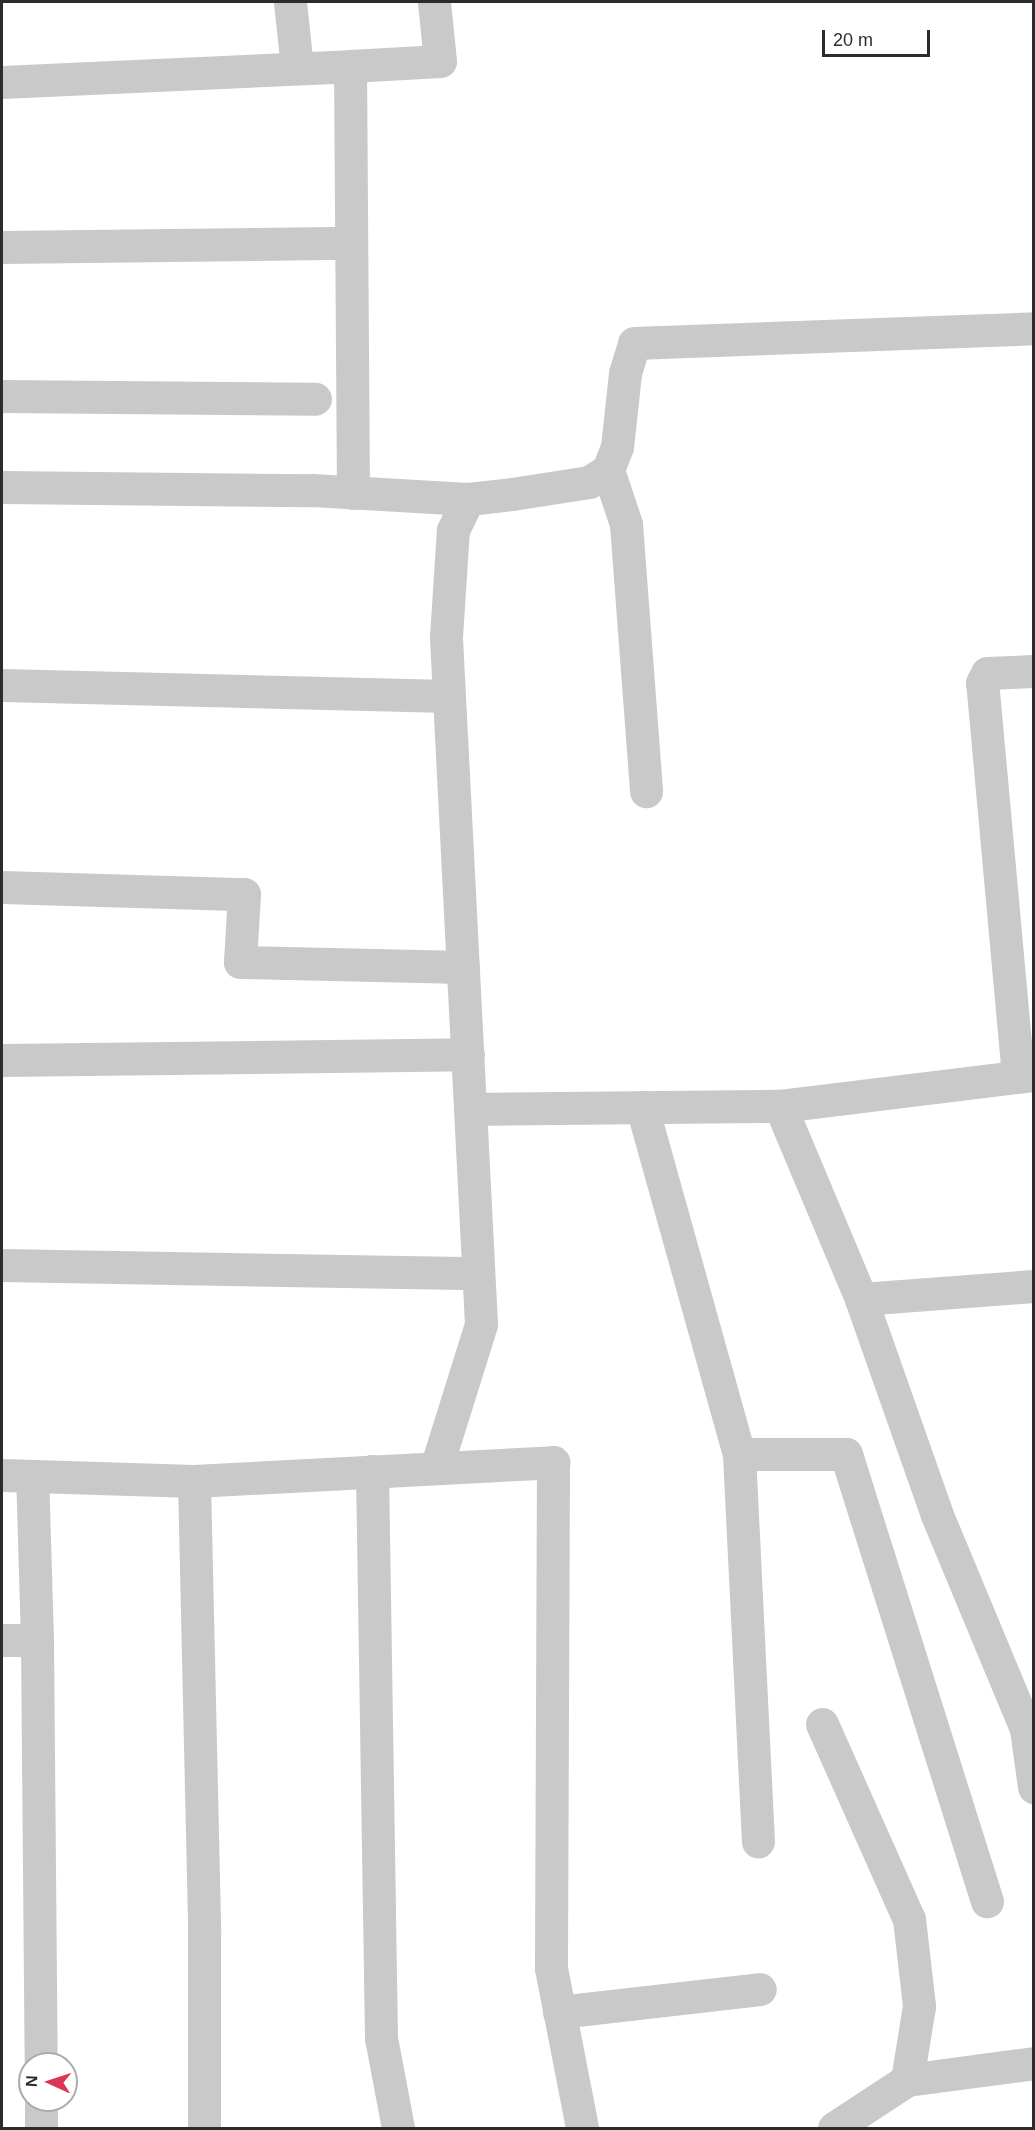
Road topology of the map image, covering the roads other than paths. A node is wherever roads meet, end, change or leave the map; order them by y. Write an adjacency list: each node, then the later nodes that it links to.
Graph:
1 (290, 2): 4 (street)
2 (434, 2): 3 (street)
3 (350, 66): 4 (street); 6 (street)
4 (297, 68): 5 (street)
5 (2, 82)
6 (351, 243): 7 (street); 13 (street)
7 (2, 247)
8 (1034, 328): 11 (street)
9 (2, 396): 10 (street)
10 (315, 399)
11 (608, 470): 14 (street); 18 (street)
12 (2, 487): 13 (street)
13 (353, 493): 14 (street)
14 (468, 499): 17 (street)
15 (1034, 671): 23 (street)
16 (2, 684): 17 (street)
17 (449, 696): 20 (street)
18 (646, 791)
19 (2, 886): 20 (street)
20 (463, 967): 21 (street)
21 (468, 1054): 22 (street); 26 (street)
22 (2, 1060)
23 (1026, 1076): 24 (street)
24 (780, 1106): 25 (street); 30 (street)
25 (642, 1107): 26 (street); 31 (street)
26 (470, 1109): 28 (street)
27 (2, 1265): 28 (street)
28 (478, 1273): 32 (street)
29 (1034, 1286): 30 (street)
30 (861, 1299): 39 (street)
31 (739, 1454): 40 (street); 41 (street)
32 (436, 1468): 33 (street); 43 (street)
33 (372, 1471): 35 (street); 50 (street)
34 (17, 1476): 35 (street); 37 (street)
35 (194, 1481): 49 (street)
36 (2, 1640): 37 (street)
37 (37, 1640): 44 (street)
38 (822, 1724): 46 (street)
39 (1034, 1786)
40 (758, 1842)
41 (987, 1901)
42 (760, 1989): 43 (street)
43 (559, 2012): 51 (street)
44 (40, 2052)
45 (1034, 2063): 46 (street)
46 (907, 2080): 52 (street)
47 (41, 2112): 48 (street)
48 (41, 2128)
49 (204, 2128)
50 (398, 2128)
51 (582, 2128)
52 (834, 2128)

